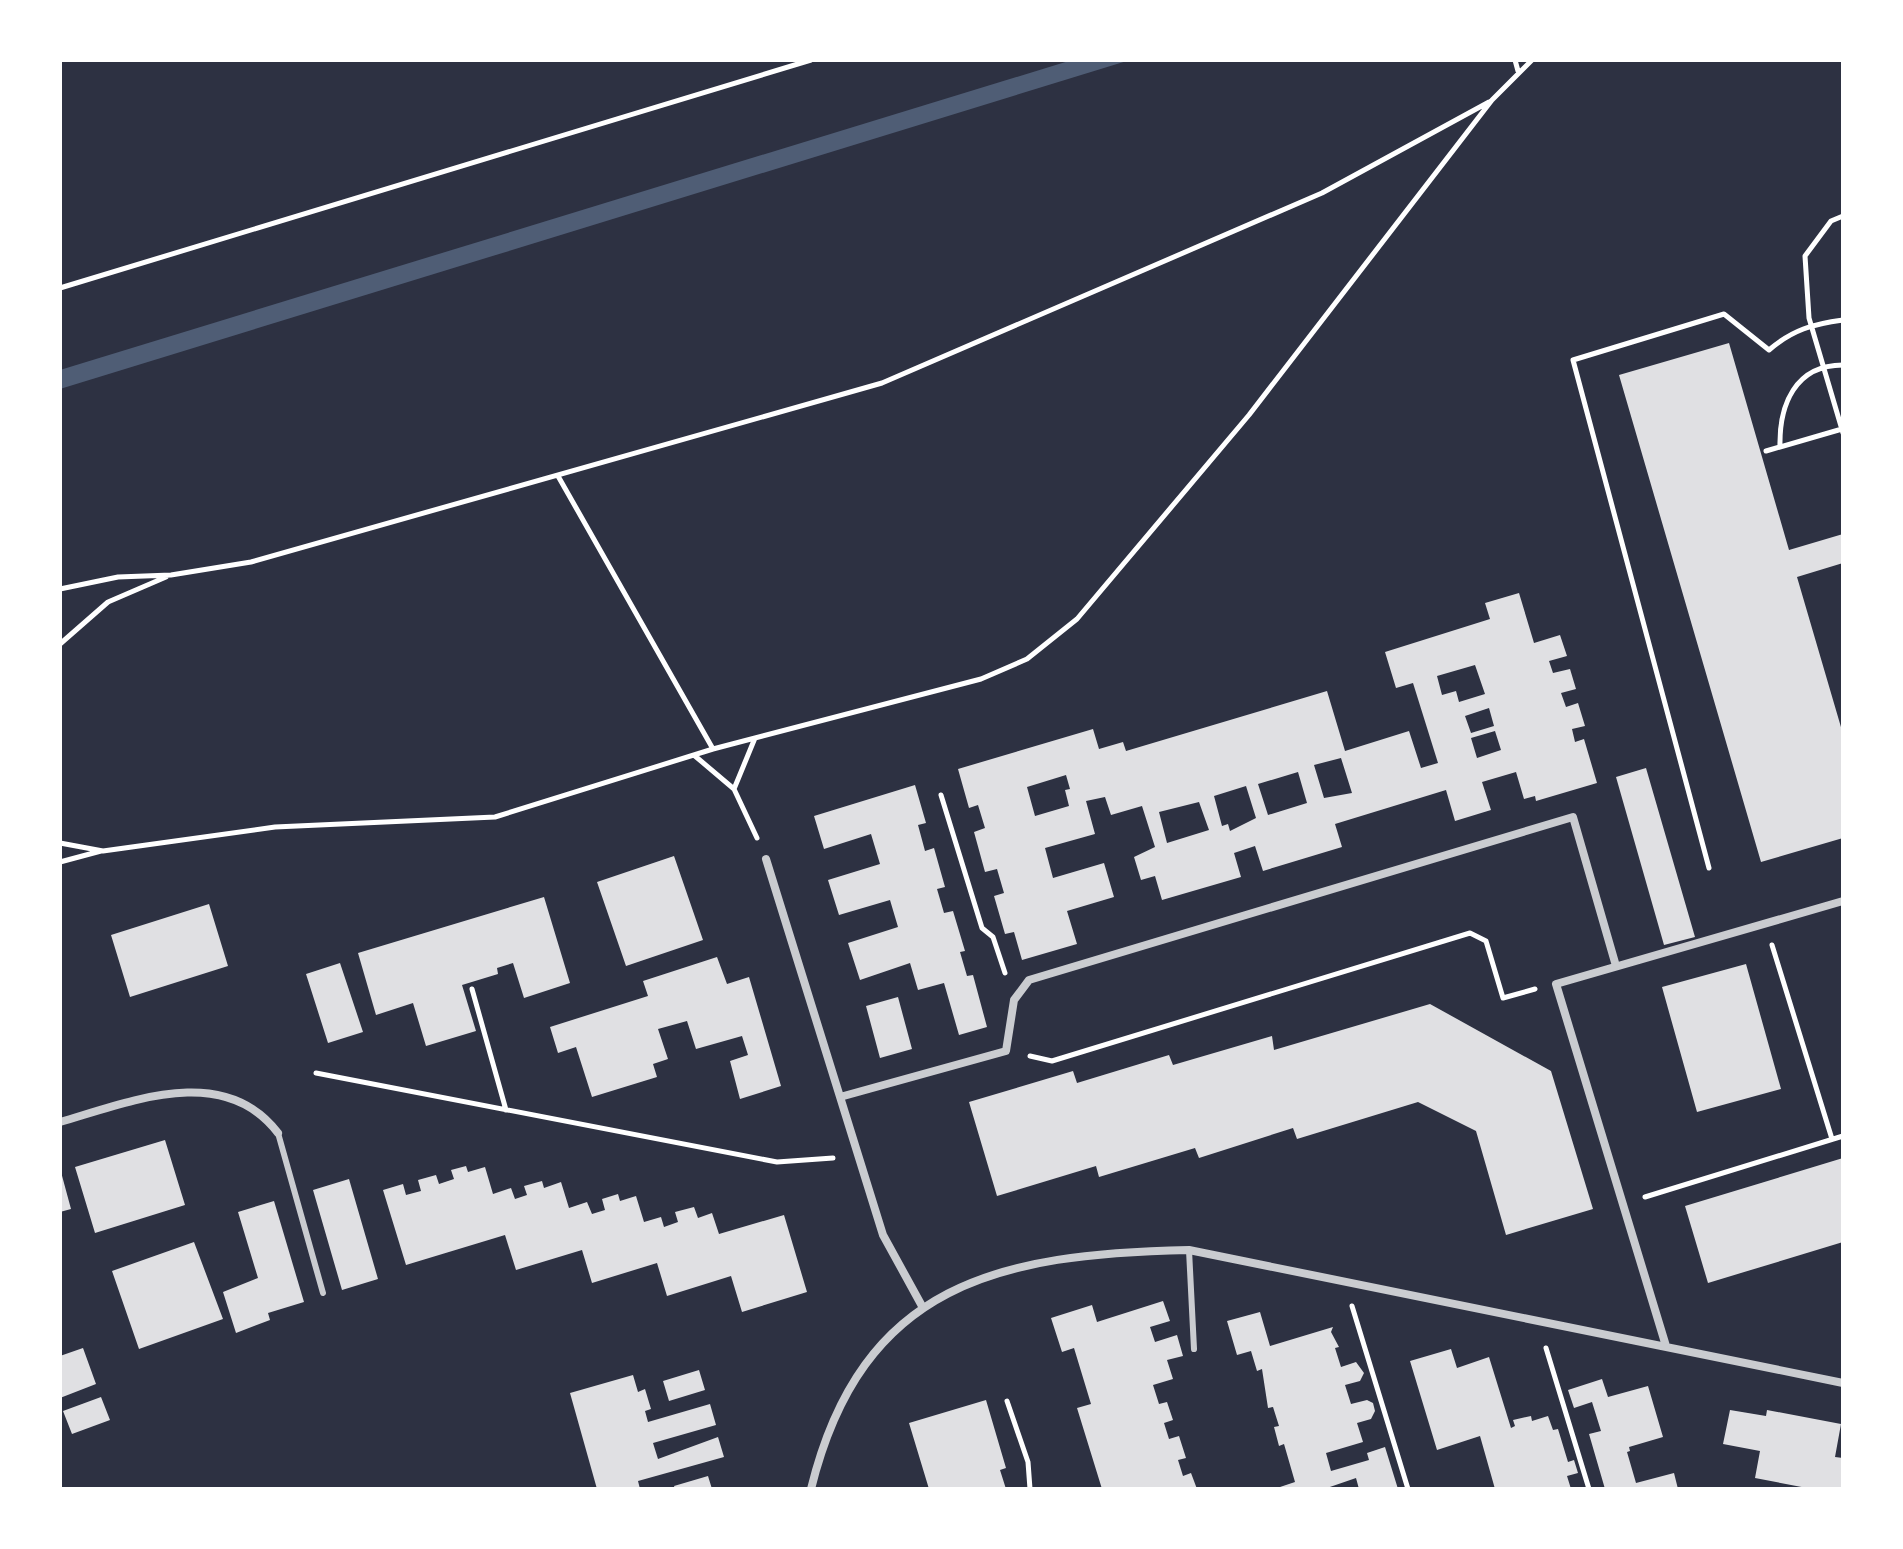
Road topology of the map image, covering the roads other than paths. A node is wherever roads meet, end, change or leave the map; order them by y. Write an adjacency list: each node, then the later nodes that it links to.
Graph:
1 (766, 859): 4 (street)
2 (1843, 901): 3 (street)
3 (1616, 966): 4 (street); 10 (street)
4 (840, 1097): 9 (street)
5 (60, 1122): 6 (street)
6 (278, 1133): 8 (lane)
7 (1189, 1250): 9 (street); 10 (street); 11 (lane)
8 (323, 1293)
9 (922, 1306): 13 (street)
10 (1666, 1346): 12 (street)
11 (1194, 1349)
12 (1843, 1383)
13 (811, 1489)

